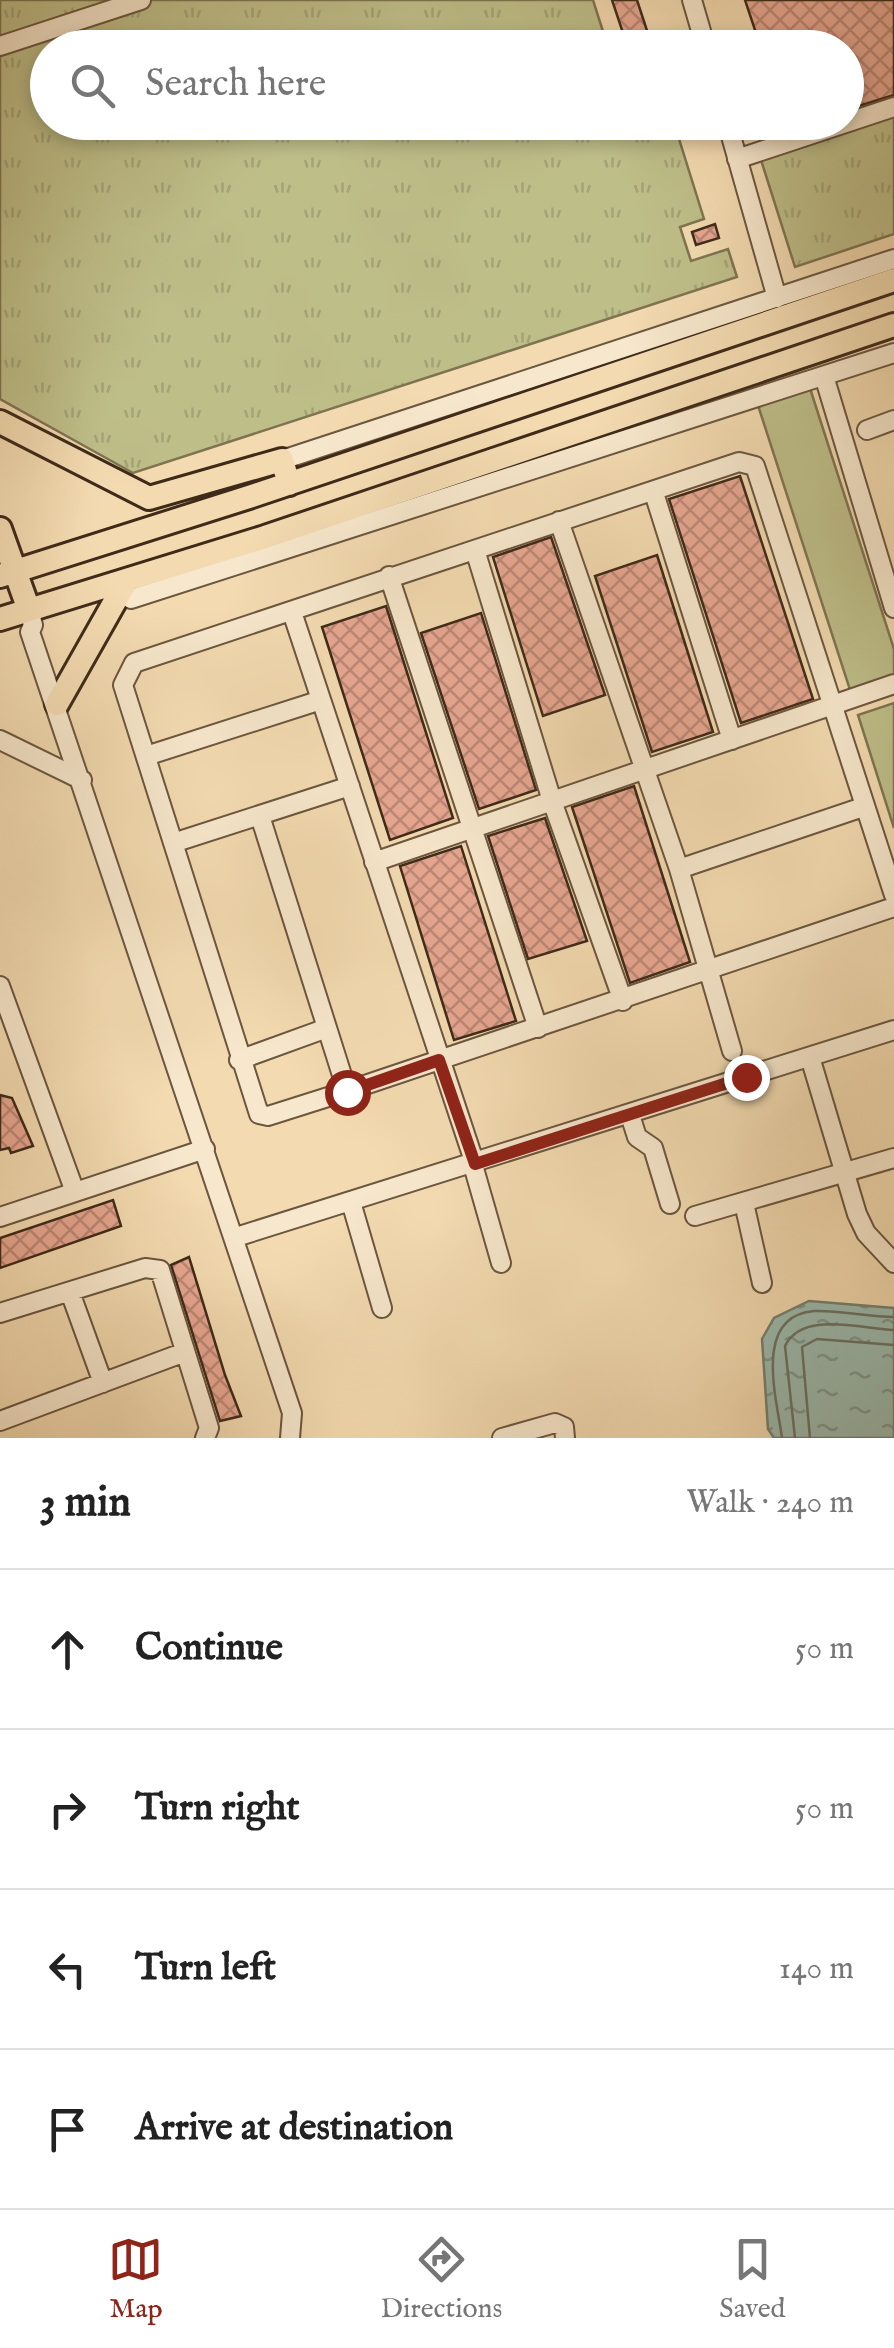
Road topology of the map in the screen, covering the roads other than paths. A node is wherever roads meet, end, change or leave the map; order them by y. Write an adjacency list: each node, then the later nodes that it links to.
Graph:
1 (141, 0): 3 (street)
2 (692, 0): 4 (street)
3 (49, 30)
4 (701, 30)
5 (30, 36): 6 (street)
6 (0, 46)
7 (894, 106): 8 (street)
8 (864, 116)
9 (733, 140): 11 (street)
10 (794, 140): 11 (street)
11 (738, 159): 14 (street)
12 (894, 260): 14 (street)
13 (894, 280): 22 (main road)
14 (777, 298): 21 (street)
15 (894, 325): 26 (main road)
16 (894, 353): 17 (street)
17 (824, 376): 26 (street); 31 (street)
18 (894, 420): 20 (street)
19 (0, 422): 21 (main road)
20 (867, 430)
21 (282, 460): 22 (main road)
22 (289, 484): 28 (main road)
23 (654, 493): 24 (street); 37 (street); 39 (street)
24 (559, 521): 27 (street); 41 (street)
25 (0, 530): 28 (main road)
26 (307, 533): 30 (main road)
27 (475, 550): 29 (street); 44 (street)
28 (5, 576): 33 (main road)
29 (389, 576): 32 (street); 47 (street)
30 (128, 590): 33 (main road); 36 (main road)
31 (894, 608)
32 (292, 612): 35 (street); 40 (street)
33 (18, 619): 36 (street)
34 (894, 684): 37 (street)
35 (321, 700): 40 (street); 43 (street)
36 (58, 704): 42 (street)
37 (832, 706): 39 (street); 45 (street)
38 (0, 740): 42 (street)
39 (732, 740): 41 (street)
40 (146, 756): 48 (street)
41 (646, 769): 44 (street); 50 (street)
42 (82, 780): 65 (street)
43 (350, 786): 46 (street); 49 (street)
44 (552, 801): 47 (street); 55 (street)
45 (863, 807): 50 (street); 51 (street)
46 (260, 816): 48 (street); 56 (street)
47 (472, 828): 49 (street); 57 (street)
48 (174, 843): 61 (street)
49 (374, 862): 62 (street)
50 (679, 869): 53 (street)
51 (894, 896)
52 (894, 907): 53 (street)
53 (710, 969): 55 (street); 59 (street)
54 (0, 986): 69 (street)
55 (623, 1001): 57 (street)
56 (327, 1028): 61 (street); 63 (street)
57 (538, 1028): 62 (street)
58 (894, 1030): 60 (street)
59 (732, 1051)
60 (810, 1057): 64 (street); 68 (street)
61 (239, 1060): 63 (street)
62 (439, 1060): 63 (street); 67 (street)
63 (347, 1092)
64 (630, 1115): 67 (street); 72 (street)
65 (204, 1149): 69 (street); 75 (street)
66 (894, 1158): 68 (street)
67 (474, 1165): 70 (street); 76 (street)
68 (845, 1174): 71 (street); 77 (street)
69 (75, 1192): 74 (street)
70 (352, 1202): 75 (street); 80 (street)
71 (744, 1202): 73 (street); 78 (street)
72 (670, 1204)
73 (695, 1216)
74 (0, 1217)
75 (236, 1237): 86 (street)
76 (501, 1263)
77 (894, 1264)
78 (762, 1284)
79 (70, 1292): 81 (street); 82 (street); 83 (street)
80 (382, 1308)
81 (0, 1313)
82 (185, 1352): 83 (street); 85 (street)
83 (103, 1383): 84 (street)
84 (0, 1421)
85 (206, 1438)
86 (290, 1438)
87 (502, 1438): 88 (street)
88 (565, 1438)

